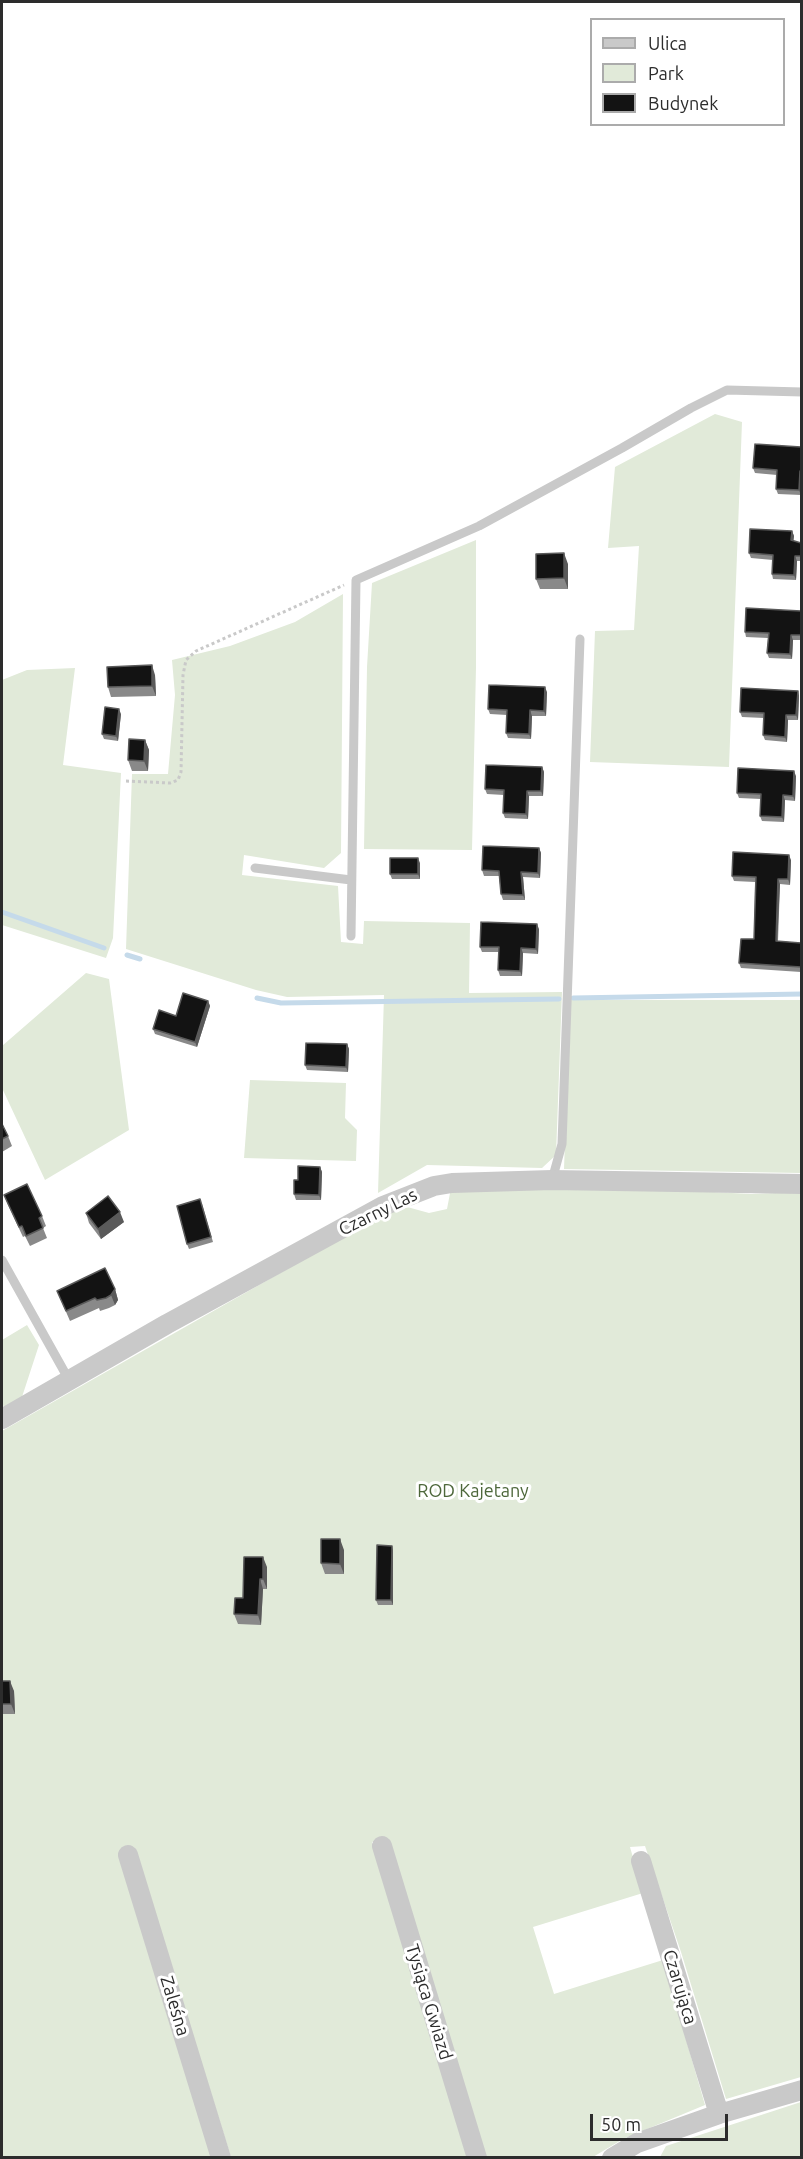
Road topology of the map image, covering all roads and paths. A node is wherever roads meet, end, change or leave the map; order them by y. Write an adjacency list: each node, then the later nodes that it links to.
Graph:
1 (801, 392): 2 (lane)
2 (356, 580): 4 (path); 6 (lane)
3 (580, 639): 8 (lane)
4 (126, 781)
5 (255, 868): 6 (lane)
6 (351, 880): 7 (lane)
7 (351, 936)
8 (552, 1180): 9 (street, Czarny Las); 11 (street, Czarny Las)
9 (801, 1184)
10 (2, 1260): 11 (lane)
11 (69, 1380): 12 (street, Czarny Las)
12 (2, 1419)
13 (382, 1846): 20 (street, Tysiąca Gwiazd)
14 (128, 1855): 19 (street, Zaleśna)
15 (641, 1861): 17 (street, Czarująca)
16 (801, 2090): 17 (street)
17 (719, 2114): 18 (street)
18 (639, 2150): 21 (street)
19 (221, 2157)
20 (477, 2157)
21 (612, 2157)

